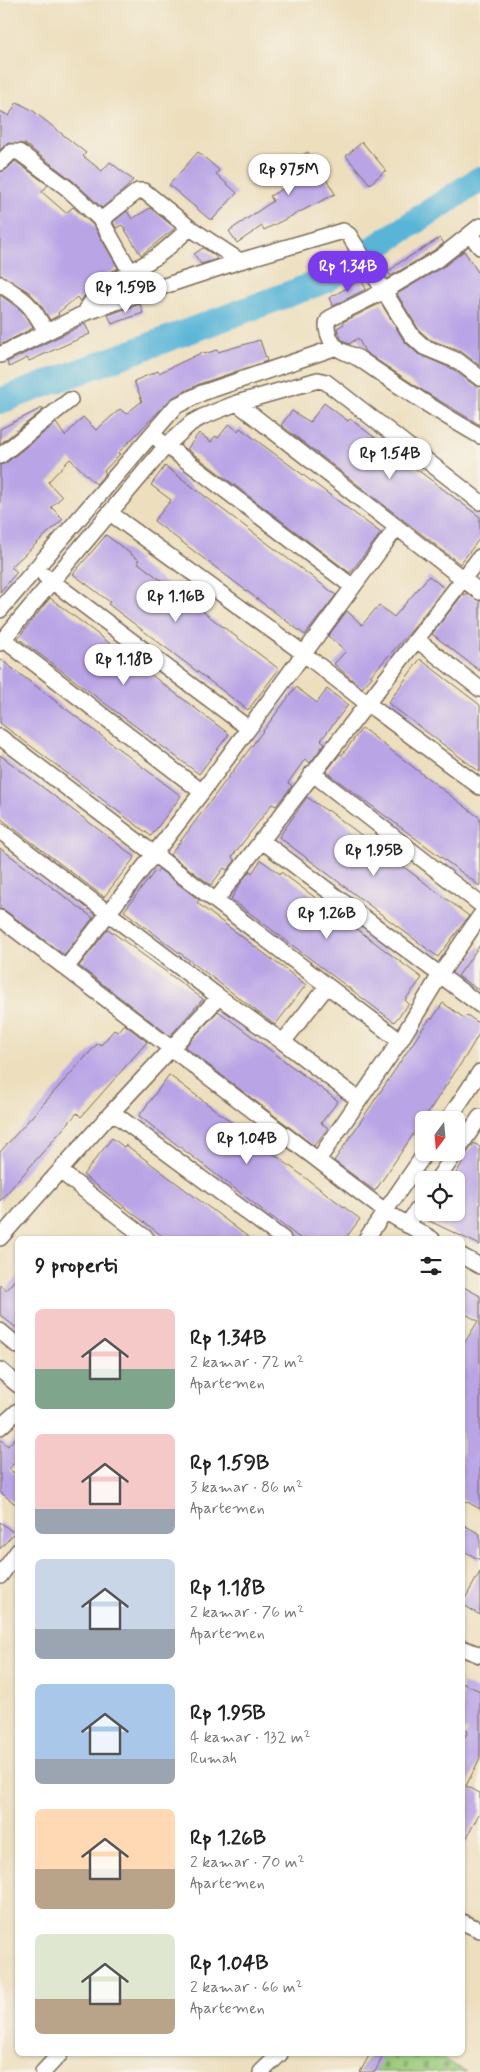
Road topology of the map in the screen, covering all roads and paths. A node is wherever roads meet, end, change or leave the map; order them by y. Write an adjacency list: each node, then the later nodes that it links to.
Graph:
1 (0, 163): 2 (street)
2 (100, 220): 3 (street); 7 (street)
3 (190, 228): 6 (street); 7 (street)
4 (475, 230): 5 (street); 9 (street)
5 (480, 247)
6 (240, 261): 9 (street); 10 (street)
7 (130, 271): 10 (street)
8 (0, 284): 11 (street)
9 (384, 291): 12 (street); 15 (street)
10 (85, 313): 11 (street)
11 (46, 332): 13 (street)
12 (337, 348): 14 (street); 20 (street)
13 (0, 355)
14 (306, 359): 16 (street); 19 (street)
15 (480, 378)
16 (318, 380): 18 (street); 23 (street)
17 (70, 400): 22 (street)
18 (236, 403): 21 (street); 25 (street)
19 (153, 434): 21 (street); 27 (street)
20 (480, 436)
21 (166, 446): 24 (street); 30 (street)
22 (0, 456)
23 (480, 502)
24 (110, 513): 29 (street); 35 (street)
25 (397, 527): 28 (street); 30 (street)
26 (480, 557): 28 (street)
27 (35, 570): 29 (street); 32 (street)
28 (463, 579): 31 (street); 33 (street)
29 (54, 581): 34 (street); 38 (street)
30 (353, 587): 35 (street)
31 (480, 592)
32 (0, 610)
33 (417, 640): 36 (street); 37 (street)
34 (2, 641): 42 (street)
35 (303, 653): 37 (street); 38 (street)
36 (480, 689)
37 (368, 704): 40 (street); 41 (street)
38 (248, 728): 42 (street)
39 (0, 738): 45 (street)
40 (312, 773): 44 (street); 47 (street)
41 (480, 787)
42 (202, 792): 45 (street)
43 (0, 831): 48 (street)
44 (261, 840): 46 (street); 52 (street)
45 (154, 855): 46 (street); 48 (street)
46 (216, 900): 53 (street)
47 (480, 904)
48 (109, 913): 51 (street); 54 (street)
49 (480, 916): 52 (street)
50 (0, 918): 51 (street)
51 (66, 968): 58 (street)
52 (440, 975): 55 (street); 56 (street)
53 (327, 986): 56 (street); 57 (street)
54 (219, 997): 57 (street); 58 (street)
55 (480, 1005)
56 (400, 1041): 60 (street)
57 (283, 1042): 60 (street)
58 (171, 1049): 62 (street); 65 (street)
59 (480, 1072): 61 (street)
60 (358, 1100): 65 (street)
61 (454, 1111)
62 (112, 1112): 67 (street); 72 (street)
63 (480, 1117): 64 (street)
64 (465, 1139)
65 (318, 1160): 68 (street)
66 (420, 1161): 68 (street)
67 (60, 1171): 71 (street); 75 (street)
68 (386, 1212): 70 (street); 73 (street)
69 (415, 1213): 70 (street)
70 (407, 1225): 74 (street)
71 (143, 1236)
72 (278, 1236)
73 (368, 1236)
74 (427, 1236)
75 (0, 1238)
76 (465, 1258): 77 (street)
77 (480, 1266)
78 (0, 1331): 79 (street)
79 (15, 1344)
80 (0, 1370): 81 (street)
81 (15, 1382)
82 (15, 1414): 83 (street)
83 (1, 1426)
84 (15, 1556): 85 (street)
85 (0, 1576)
86 (465, 1649): 87 (street)
87 (480, 1655)
88 (465, 1923): 89 (street)
89 (480, 1930)
90 (58, 2056): 92 (street)
91 (278, 2056): 93 (street)
92 (43, 2072)
93 (261, 2072)

